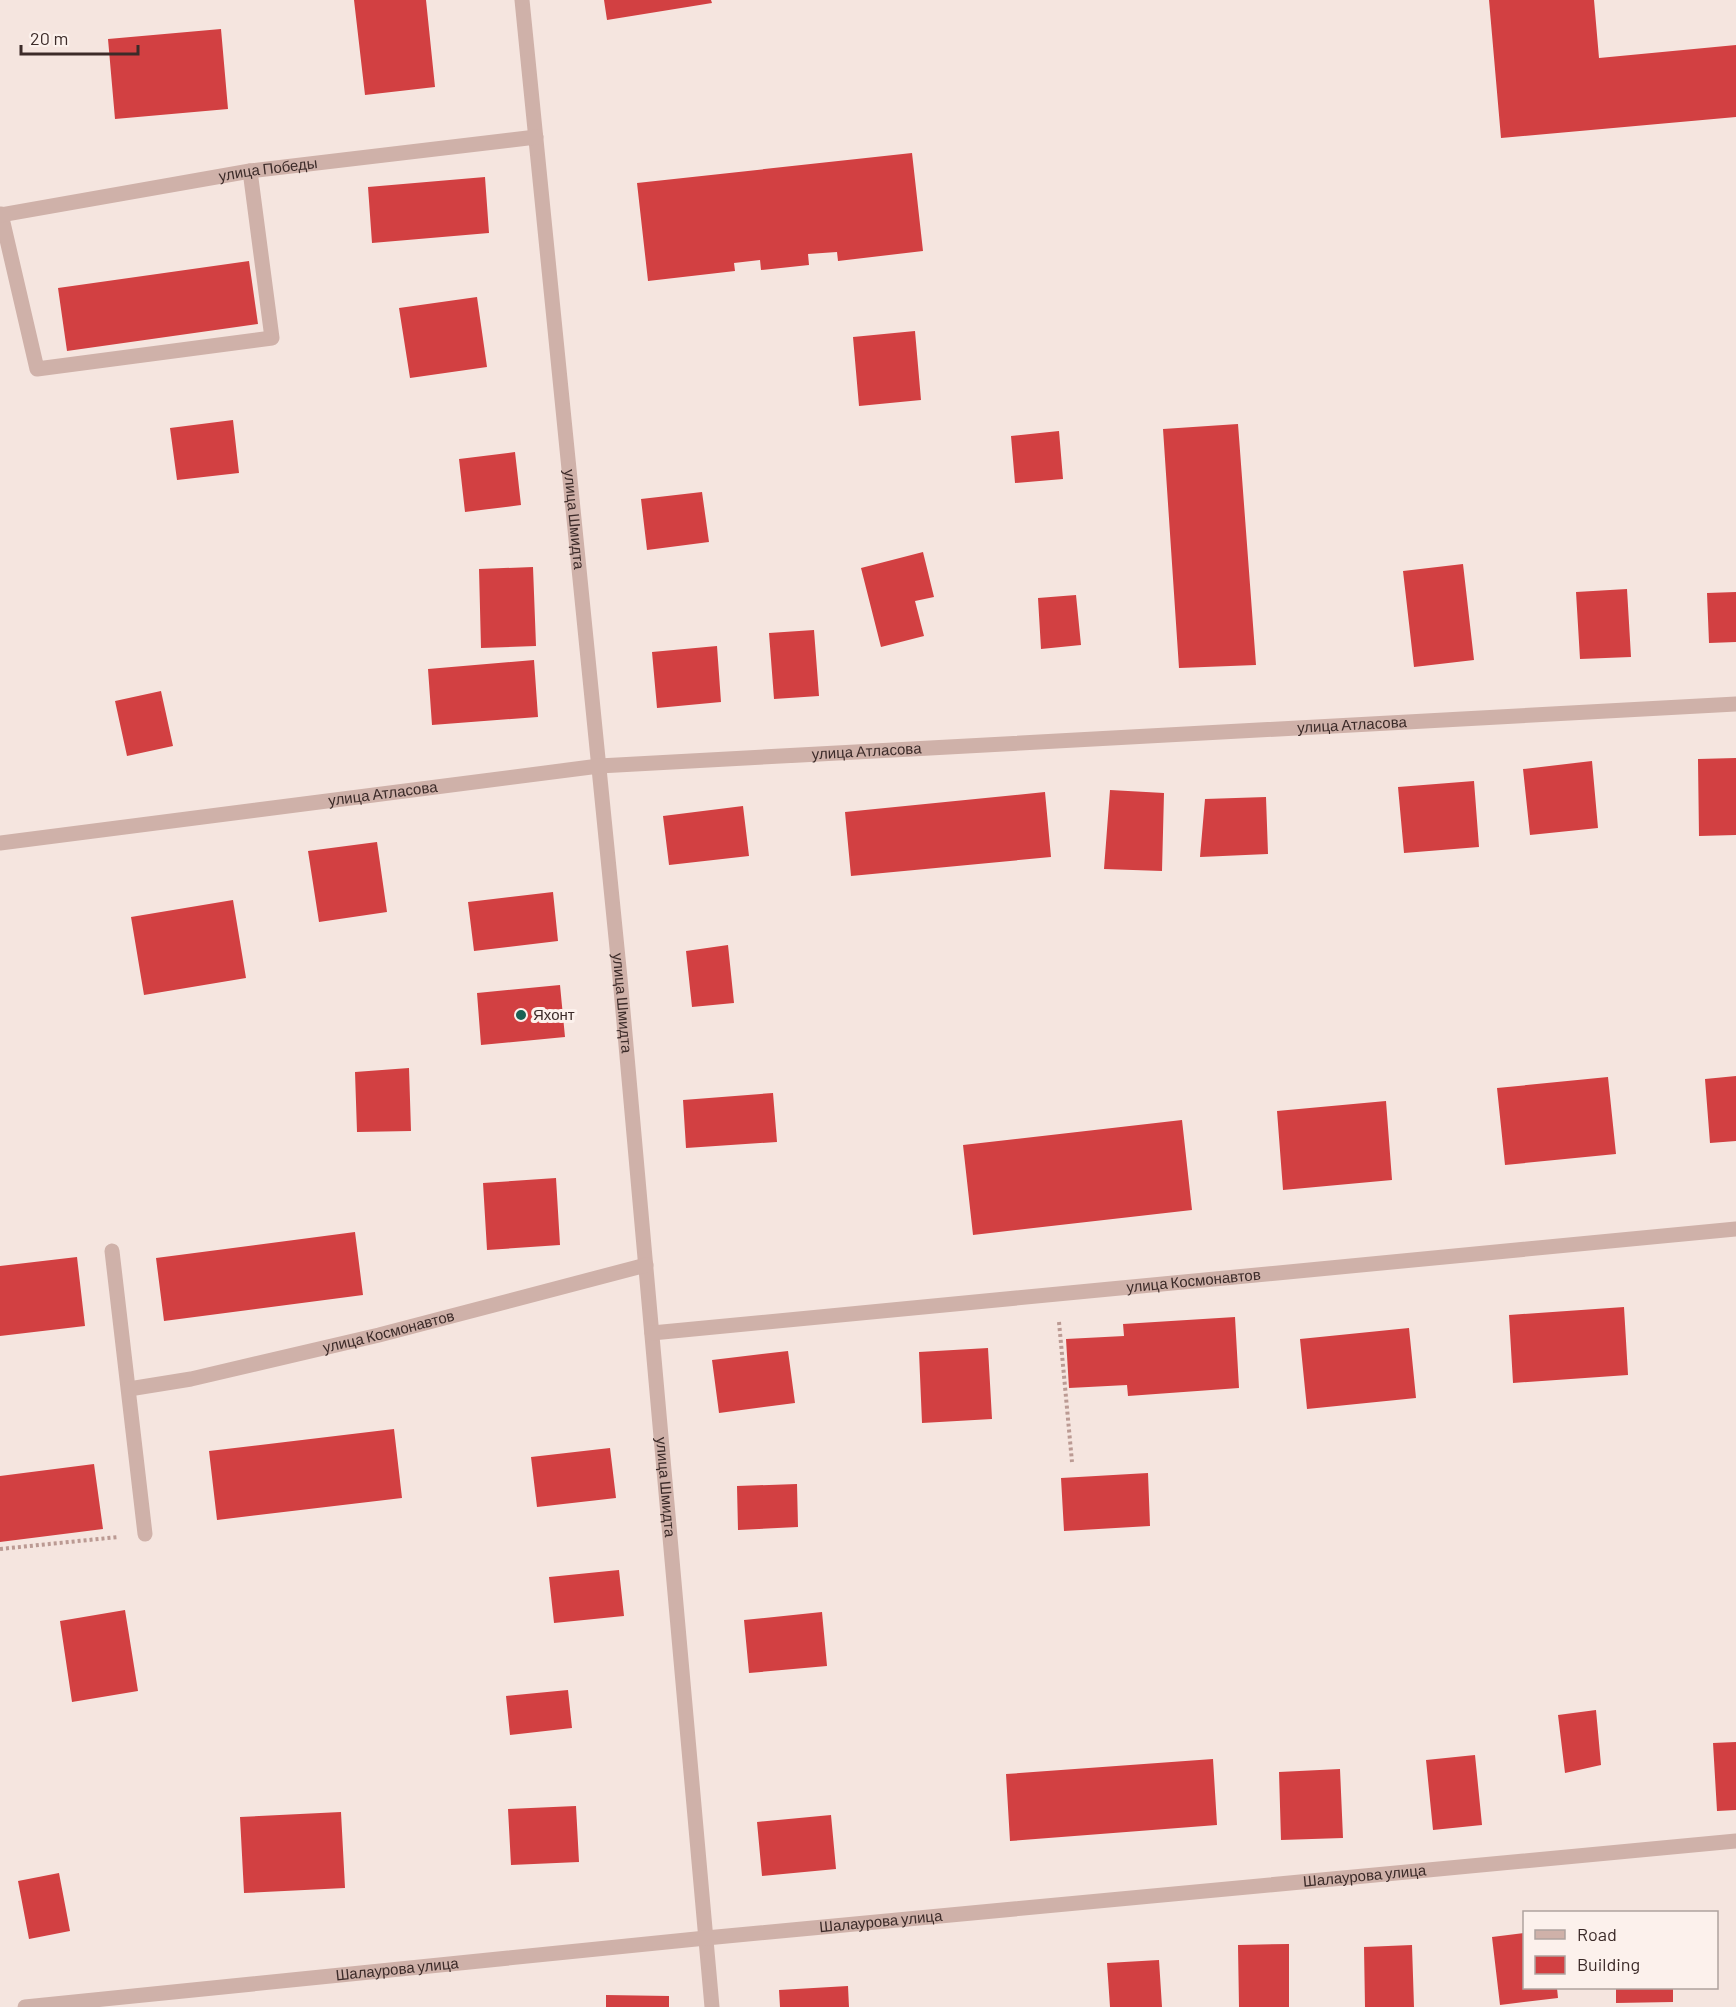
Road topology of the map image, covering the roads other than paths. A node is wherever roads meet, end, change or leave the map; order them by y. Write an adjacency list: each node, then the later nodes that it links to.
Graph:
1 (522, 0): 2 (street, улица Шмидта)
2 (536, 137): 3 (street, улица Победы); 6 (street, улица Шмидта)
3 (250, 171): 4 (street, улица Победы); 4 (street)
4 (0, 215)
5 (1736, 704): 6 (street, улица Атласова)
6 (599, 766): 7 (street, улица Атласова); 10 (street, улица Шмидта)
7 (0, 843)
8 (1736, 1229): 11 (street, улица Космонавтов)
9 (112, 1251): 12 (street)
10 (645, 1265): 11 (street, улица Шмидта); 12 (street, улица Космонавтов)
11 (652, 1333): 15 (street, улица Шмидта)
12 (129, 1389): 13 (street)
13 (145, 1534)
14 (1736, 1841): 15 (street, Шалаурова улица)
15 (706, 1938): 16 (street, Шалаурова улица); 17 (street, улица Шмидта)
16 (25, 2007)
17 (712, 2007)

